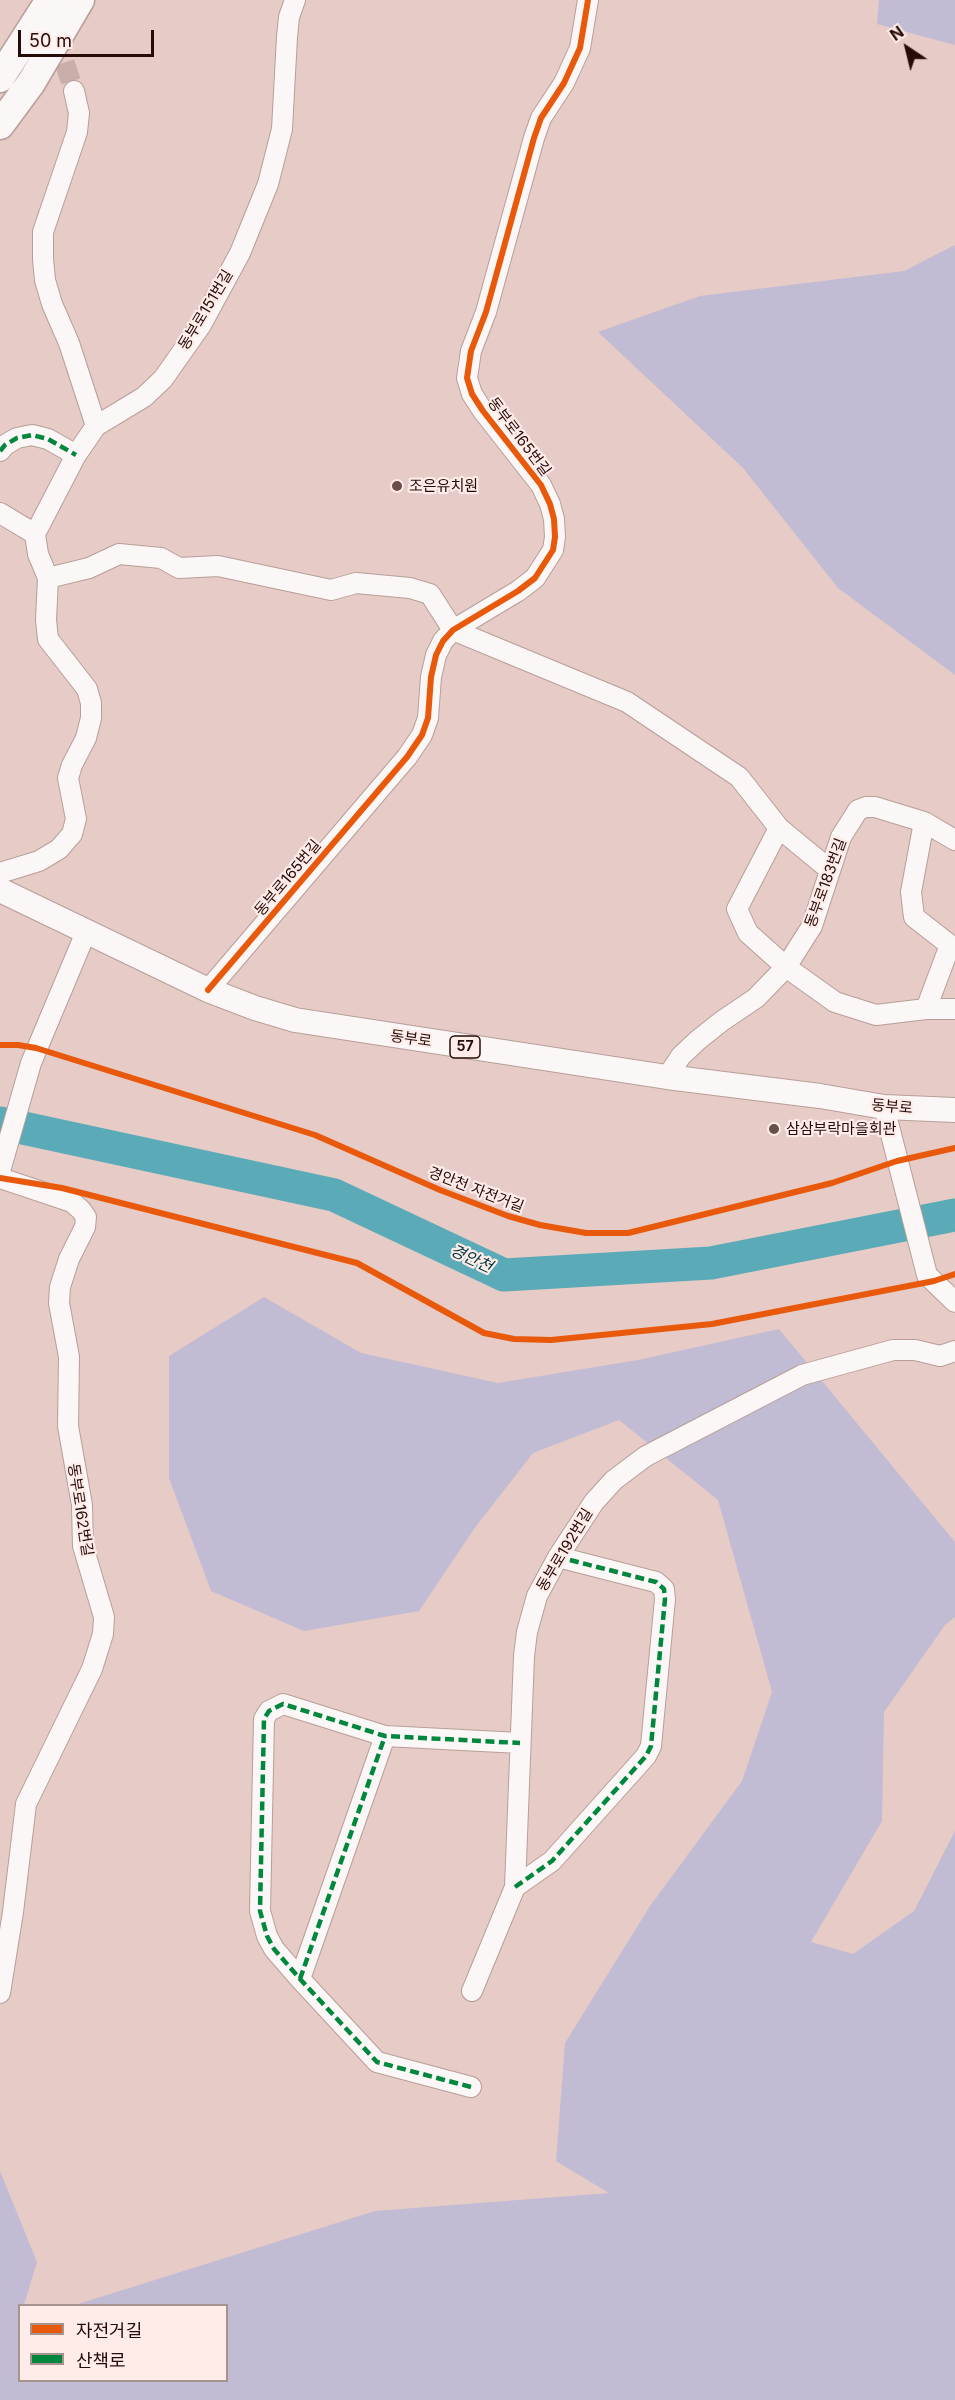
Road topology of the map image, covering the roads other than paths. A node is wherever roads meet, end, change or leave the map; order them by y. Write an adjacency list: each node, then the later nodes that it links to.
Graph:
1 (50, 0): 5 (highway)
2 (80, 0): 7 (highway)
3 (295, 0): 8 (street, 동부로151번길)
4 (588, 0): 14 (street, 동부로165번길)
5 (0, 78)
6 (74, 91): 8 (street)
7 (0, 125)
8 (96, 426): 10 (street, 동부로151번길)
9 (0, 451): 10 (street)
10 (76, 454): 12 (street, 동부로151번길)
11 (0, 513): 12 (street)
12 (35, 534): 13 (street)
13 (48, 578): 14 (street); 19 (street)
14 (453, 630): 16 (street); 24 (street, 동부로165번길)
15 (924, 822): 17 (street, 동부로183번길); 18 (street, 동부로183번길); 25 (street)
16 (779, 828): 18 (street); 23 (street)
17 (955, 840)
18 (830, 870): 23 (street, 동부로183번길)
19 (0, 873)
20 (0, 890): 22 (main road, 동부로 / 57)
21 (0, 903): 22 (main road)
22 (84, 937): 24 (main road, 동부로 / 57); 29 (main road); 31 (street)
23 (786, 967): 25 (street); 27 (street, 동부로183번길)
24 (208, 990): 27 (main road, 동부로 / 57)
25 (926, 1009): 26 (street)
26 (955, 1010)
27 (667, 1077): 29 (main road, 동부로 / 57)
28 (955, 1110): 29 (main road, 동부로 / 57)
29 (886, 1114): 30 (main road); 33 (street)
30 (955, 1124)
31 (0, 1171)
32 (0, 1178): 41 (street, 동부로162번길)
33 (955, 1302)
34 (955, 1351): 35 (street, 동부로192번길)
35 (558, 1557): 37 (street, 동부로192번길); 38 (street)
36 (385, 1736): 37 (street); 39 (street); 39 (street)
37 (520, 1743): 38 (street, 동부로192번길)
38 (515, 1887): 40 (street, 동부로192번길)
39 (300, 1979): 42 (street)
40 (472, 1991)
41 (0, 1993)
42 (471, 2087)

